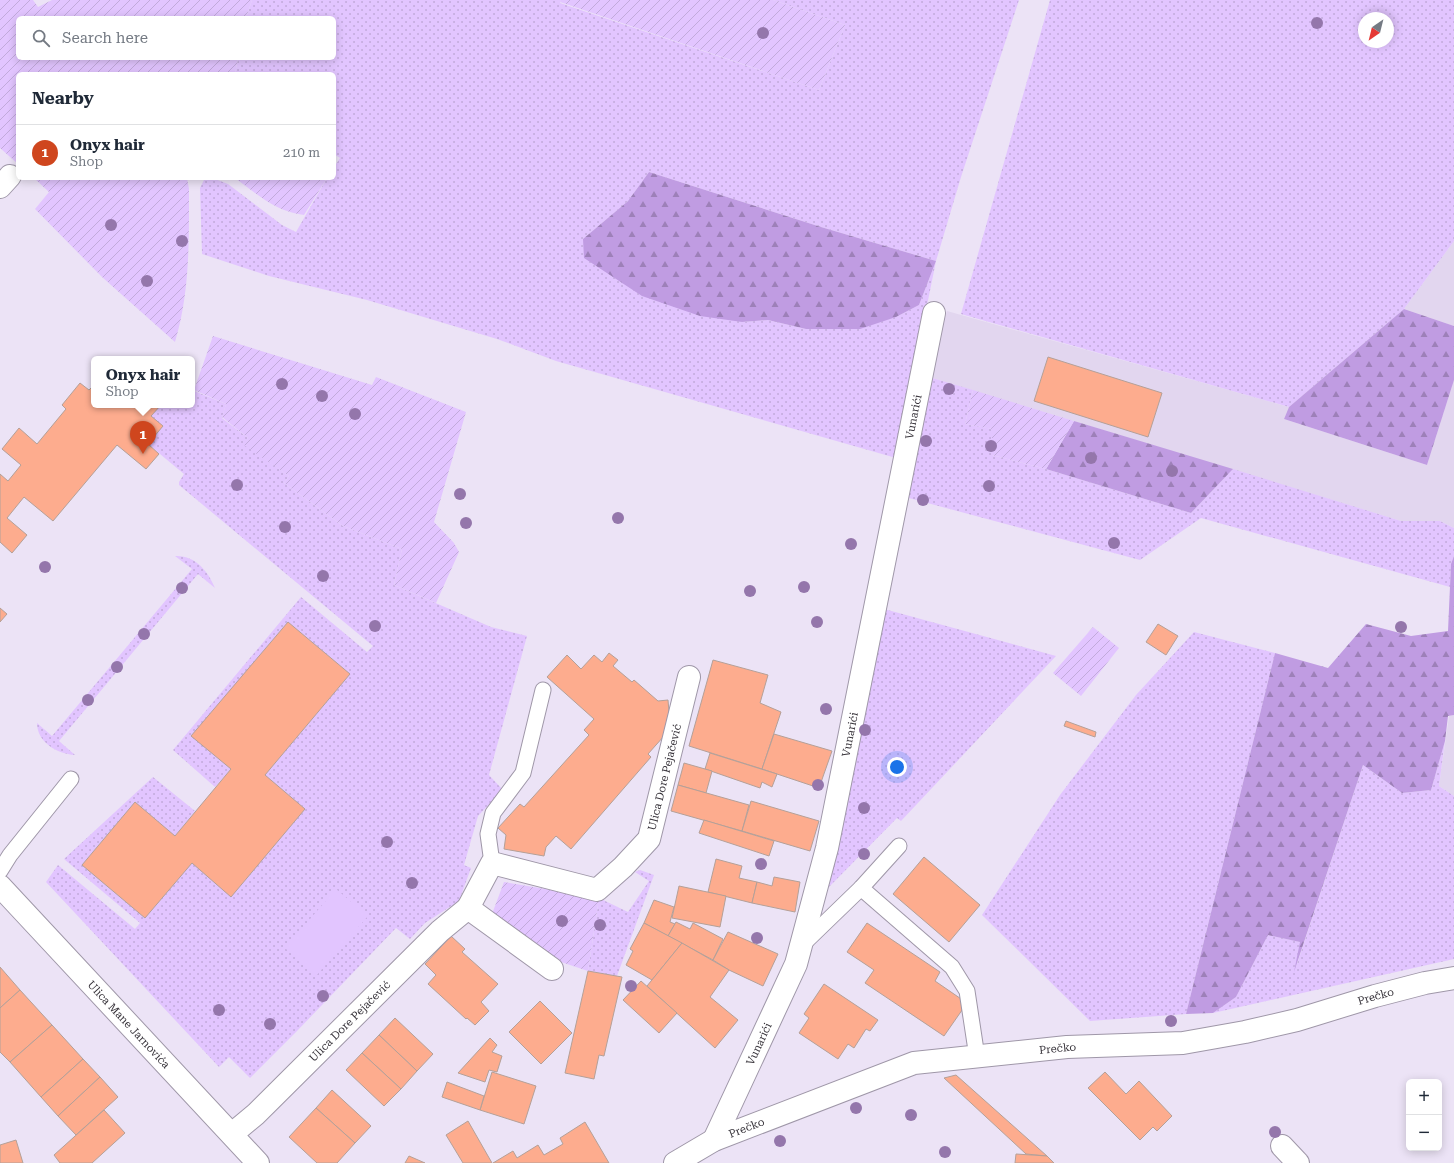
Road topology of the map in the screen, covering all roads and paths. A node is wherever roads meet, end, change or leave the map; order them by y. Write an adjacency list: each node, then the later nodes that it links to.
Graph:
1 (934, 314): 11 (street, Vunarići)
2 (689, 677): 6 (street, Ulica Dore Pejačević)
3 (543, 690): 6 (lane)
4 (71, 779): 7 (lane)
5 (899, 846): 9 (lane)
6 (492, 863): 10 (street, Ulica Dore Pejačević)
7 (0, 871)
8 (0, 886): 15 (street, Ulica Mane Jarnovića)
9 (861, 888): 11 (lane); 14 (lane)
10 (468, 908): 12 (street); 15 (street, Ulica Dore Pejačević)
11 (801, 947): 16 (street, Vunarići)
12 (552, 969)
13 (1454, 978): 14 (street, Prečko)
14 (977, 1057): 16 (street, Prečko)
15 (232, 1134): 18 (street, Ulica Mane Jarnovića)
16 (714, 1140): 19 (street, Prečko)
17 (1282, 1146): 20 (street)
18 (258, 1163)
19 (675, 1163)
20 (1298, 1163)

